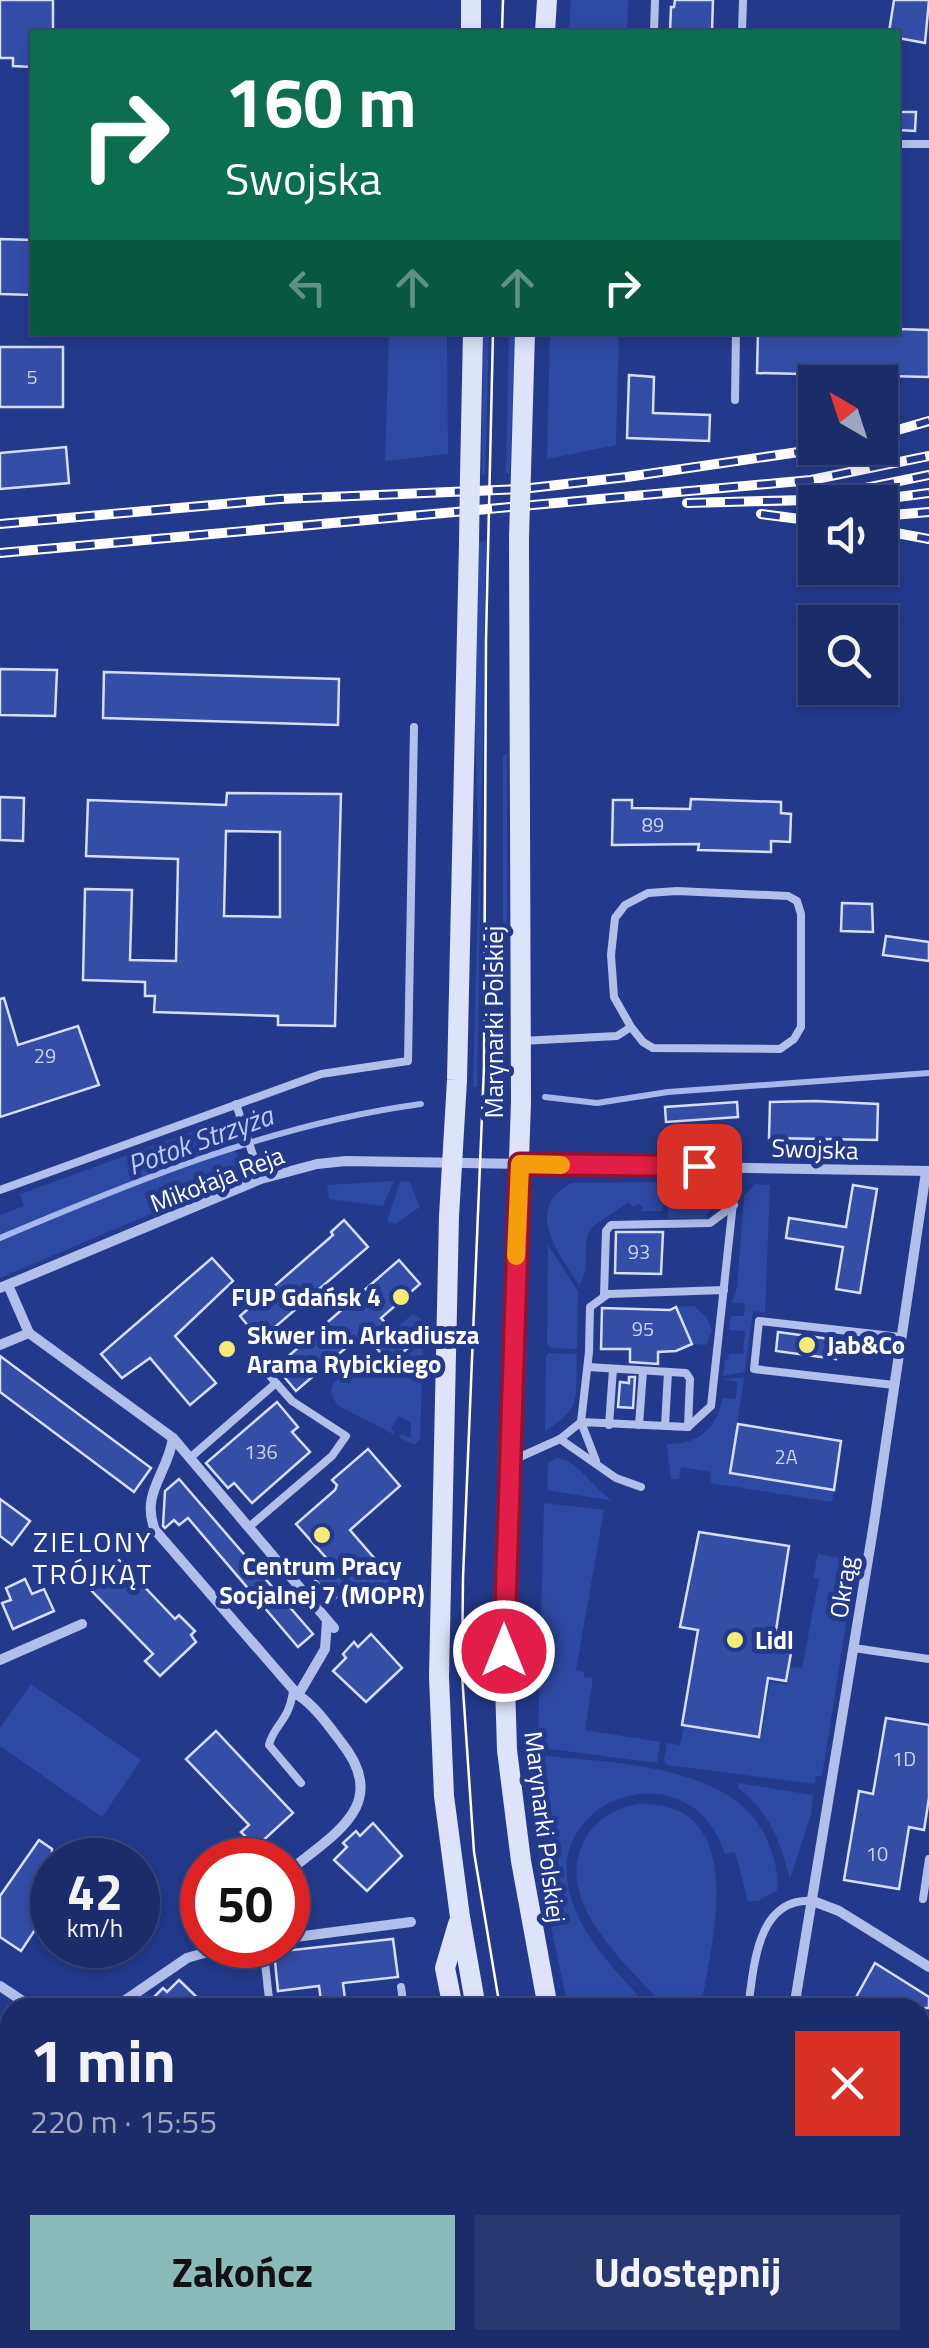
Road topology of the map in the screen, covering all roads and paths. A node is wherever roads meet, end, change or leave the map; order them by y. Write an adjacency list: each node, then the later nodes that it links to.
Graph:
1 (470, 0): 5 (main road)
2 (547, 0): 6 (main road)
3 (656, 0): 7 (lane)
4 (742, 0): 8 (lane)
5 (471, 30)
6 (545, 30)
7 (654, 30)
8 (742, 30)
9 (900, 144): 10 (lane)
10 (929, 144)
11 (472, 335): 19 (main road, Marynarki Polskiej, bridge)
12 (526, 335): 17 (main road, Marynarki Polskiej, bridge)
13 (736, 335): 14 (lane)
14 (734, 400)
15 (414, 727): 18 (lane)
16 (630, 1026): 16 (lane); 17 (lane)
17 (520, 1041): 20 (main road, Marynarki Polskiej)
18 (236, 1104): 23 (lane); 24 (lane)
19 (452, 1162): 20 (street, Mikołaja Reja); 23 (street, Mikołaja Reja); 61 (main road, Marynarki Polskiej)
20 (520, 1164): 21 (street, Swojska); 47 (main road, Marynarki Polskiej)
21 (737, 1166): 22 (street, Swojska); 25 (lane)
22 (928, 1171): 30 (street, Okrąg)
23 (261, 1179): 26 (street, Mikołaja Reja)
24 (0, 1190)
25 (734, 1205): 27 (lane); 28 (lane)
26 (4, 1286): 29 (street, Mikołaja Reja)
27 (724, 1290): 28 (lane); 43 (lane)
28 (604, 1295): 33 (lane)
29 (29, 1333): 31 (street); 44 (street)
30 (901, 1338): 38 (street, Okrąg); 38 (lane)
31 (0, 1345)
32 (257, 1361): 37 (lane)
33 (588, 1367): 34 (lane); 39 (lane)
34 (614, 1369): 35 (lane); 40 (lane)
35 (643, 1370): 36 (lane); 41 (lane)
36 (668, 1372): 42 (lane); 43 (lane)
37 (276, 1383): 46 (lane); 50 (lane)
38 (894, 1385): 52 (street, Okrąg)
39 (581, 1422): 40 (lane); 45 (lane); 48 (lane)
40 (609, 1424): 41 (lane)
41 (639, 1426): 42 (lane)
42 (664, 1426): 43 (lane)
43 (688, 1426)
44 (173, 1438): 46 (street); 55 (street)
45 (560, 1439): 47 (lane); 48 (lane)
46 (191, 1457): 50 (street)
47 (509, 1462): 73 (main road, Marynarki Polskiej)
48 (596, 1462): 49 (lane)
49 (641, 1487)
50 (249, 1528): 55 (street)
51 (82, 1624): 54 (street)
52 (854, 1648): 53 (lane); 60 (street, Okrąg)
53 (929, 1659)
54 (0, 1660)
55 (295, 1693): 56 (lane); 57 (street)
56 (301, 1783)
57 (310, 1853)
58 (929, 1858): 59 (lane)
59 (923, 1899)
60 (813, 1901): 65 (street); 74 (lane); 75 (street, Okrąg)
61 (460, 1917): 71 (main road); 72 (main road, Marynarki Polskiej)
62 (411, 1922): 63 (street)
63 (310, 1935)
64 (180, 1963): 68 (street)
65 (929, 1967)
66 (266, 1968): 69 (lane)
67 (401, 1987): 70 (lane)
68 (129, 1998)
69 (269, 1998)
70 (403, 1998)
71 (451, 1998)
72 (474, 1998)
73 (546, 1998)
74 (750, 1998)
75 (796, 1998)

